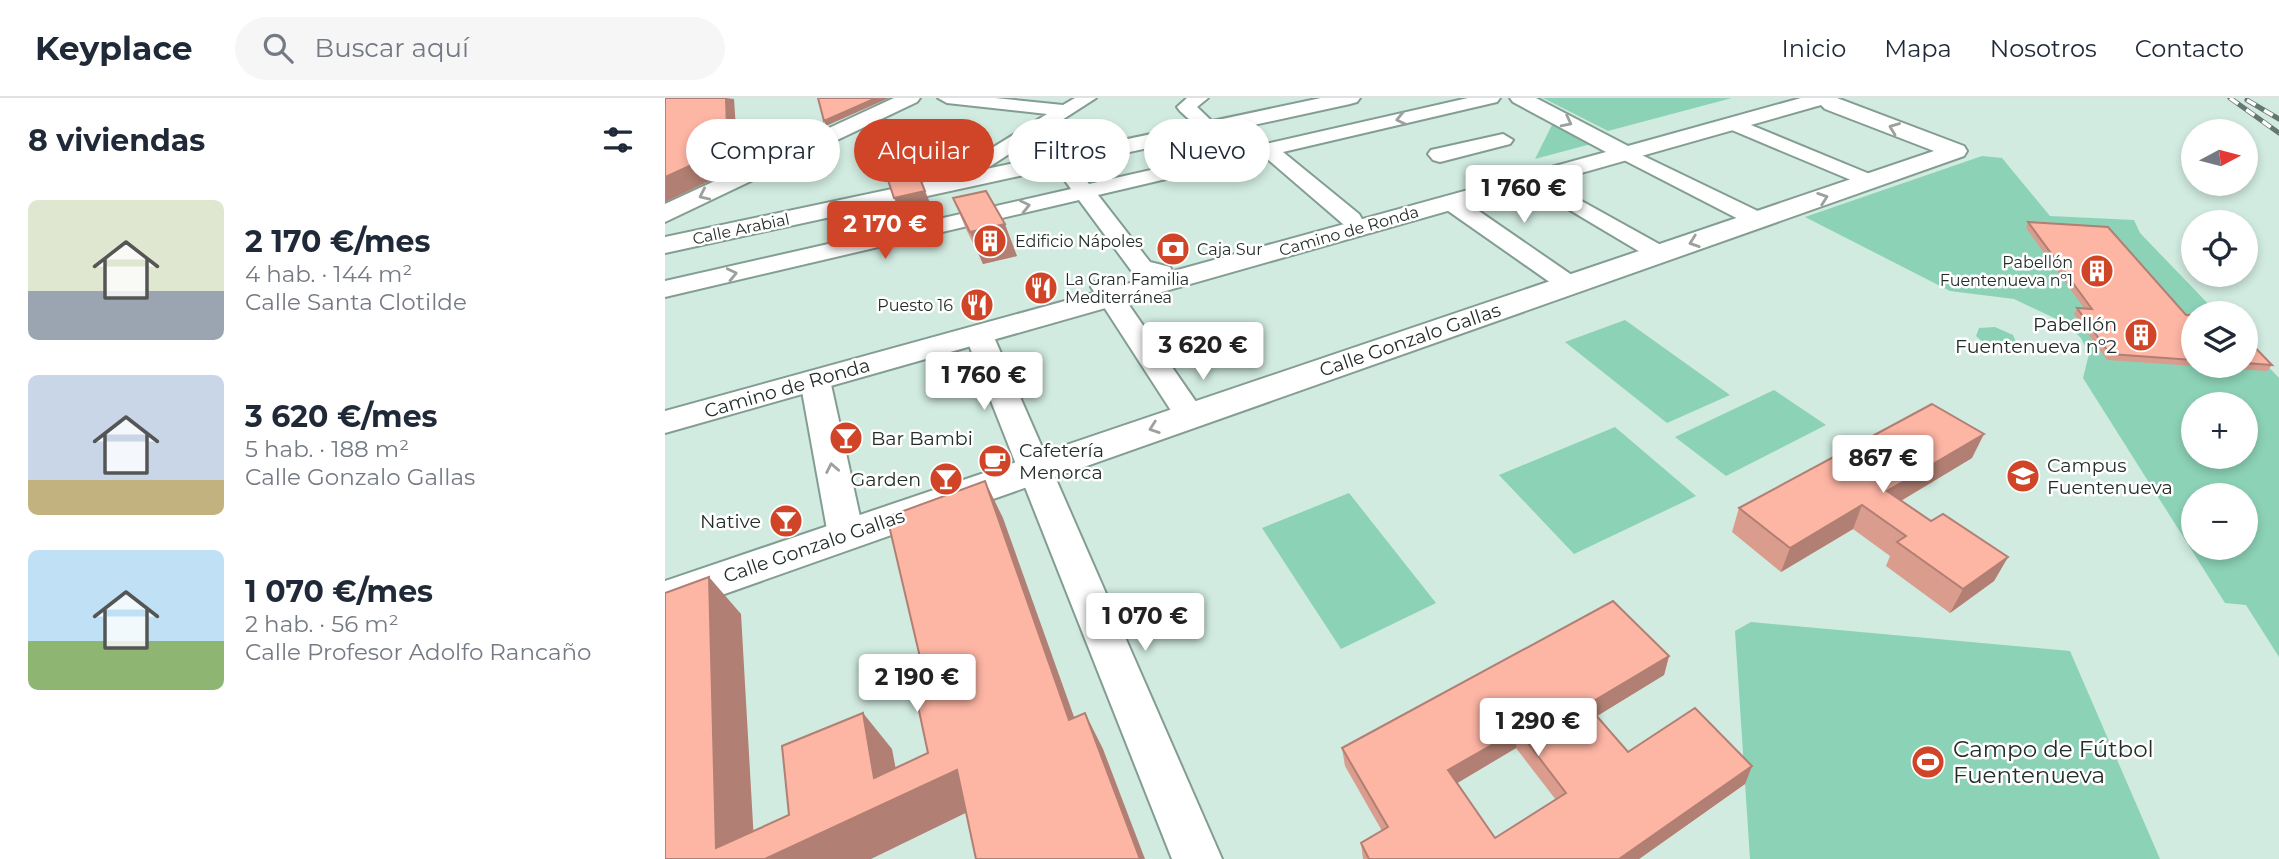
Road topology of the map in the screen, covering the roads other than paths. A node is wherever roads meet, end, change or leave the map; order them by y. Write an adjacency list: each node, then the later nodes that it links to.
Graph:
1 (910, 98): 27 (main road, one-way to 27)
2 (947, 98): 11 (street)
3 (1087, 98): 11 (street)
4 (1199, 98): 12 (street)
5 (1350, 98): 13 (main road, Calle Arabial)
6 (1491, 98): 10 (street)
7 (1520, 98): 16 (main road, one-way to 16)
8 (1795, 98): 16 (main road, Camino de Ronda)
9 (1825, 98): 14 (main road, Camino de Ronda); 22 (main road, Calle Gonzalo Gallas, one-way to 9)
10 (1446, 108): 15 (street, one-way to 15); 18 (street)
11 (1065, 111): 19 (street)
12 (1200, 119)
13 (1252, 119)
14 (1734, 124): 16 (main road, Camino de Ronda); 22 (street)
15 (1270, 150)
16 (1621, 150): 21 (main road, Camino de Ronda); 28 (main road, Camino de Ronda); 29 (street)
17 (1270, 152): 28 (street)
18 (1437, 154)
19 (994, 155)
20 (1144, 179): 25 (street)
21 (1533, 180): 26 (main road, Camino de Ronda); 31 (street)
22 (1870, 181): 29 (main road, Calle Gonzalo Gallas, one-way to 22)
23 (958, 182): 30 (main road, Calle Arabial)
24 (1075, 182): 25 (street)
25 (1081, 191): 32 (street); 34 (street, one-way to 25)
26 (1452, 203): 33 (street); 35 (main road, Camino de Ronda)
27 (665, 214)
28 (1351, 219): 32 (main road, Camino de Ronda)
29 (1758, 220): 31 (main road, Calle Gonzalo Gallas, one-way to 31)
30 (665, 244)
31 (1660, 254): 33 (main road, Calle Gonzalo Gallas)
32 (1161, 272): 35 (main road, Camino de Ronda)
33 (1570, 285): 39 (main road, Calle Gonzalo Gallas)
34 (665, 289)
35 (1108, 292): 36 (main road, Camino de Ronda); 38 (main road, Camino de Ronda); 39 (street)
36 (979, 335): 37 (main road, Camino de Ronda); 41 (street)
37 (815, 380): 40 (main road, Camino de Ronda); 42 (street, one-way to 37)
38 (665, 407)
39 (1190, 416): 41 (main road, Calle Gonzalo Gallas, one-way to 41)
40 (665, 422)
41 (1036, 470): 42 (main road, Calle Gonzalo Gallas); 44 (street)
42 (846, 535): 43 (main road, Calle Gonzalo Gallas)
43 (665, 597)
44 (1197, 859)

